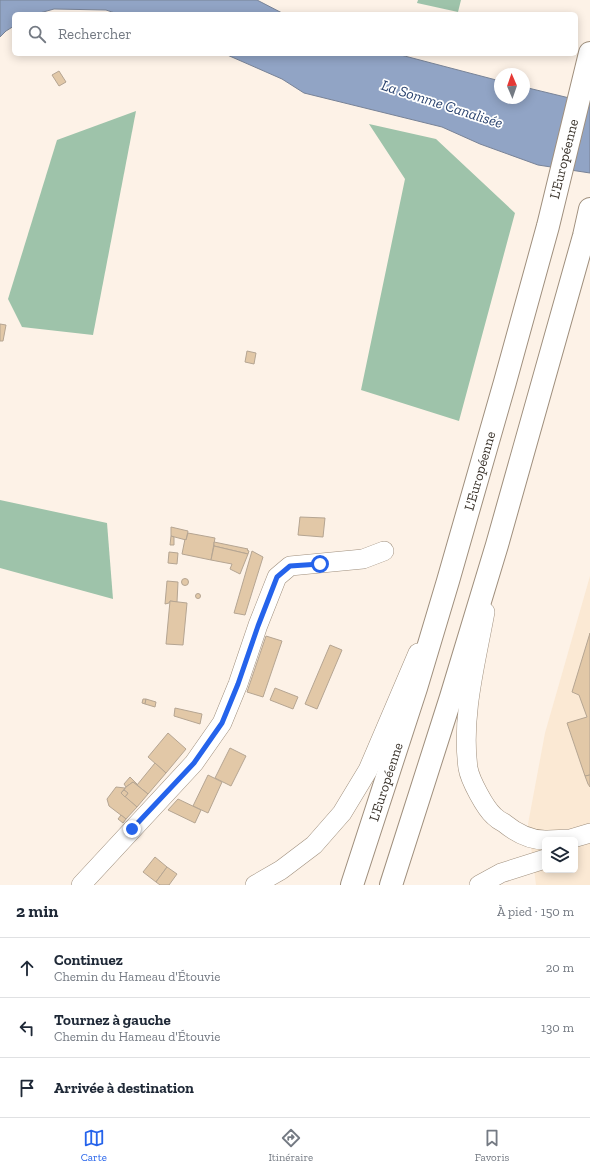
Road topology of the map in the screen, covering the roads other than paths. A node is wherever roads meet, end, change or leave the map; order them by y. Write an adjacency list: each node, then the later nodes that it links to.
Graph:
1 (590, 53): 5 (highway, L'Européenne)
2 (590, 209): 3 (highway)
3 (497, 545): 8 (street); 15 (highway)
4 (384, 552): 12 (street)
5 (448, 581): 13 (street); 14 (highway, L'Européenne)
6 (590, 833): 7 (street)
7 (577, 837)
8 (542, 840)
9 (590, 845): 10 (street)
10 (578, 848)
11 (542, 860): 16 (street)
12 (81, 885)
13 (255, 885)
14 (352, 885)
15 (391, 885)
16 (479, 885)

